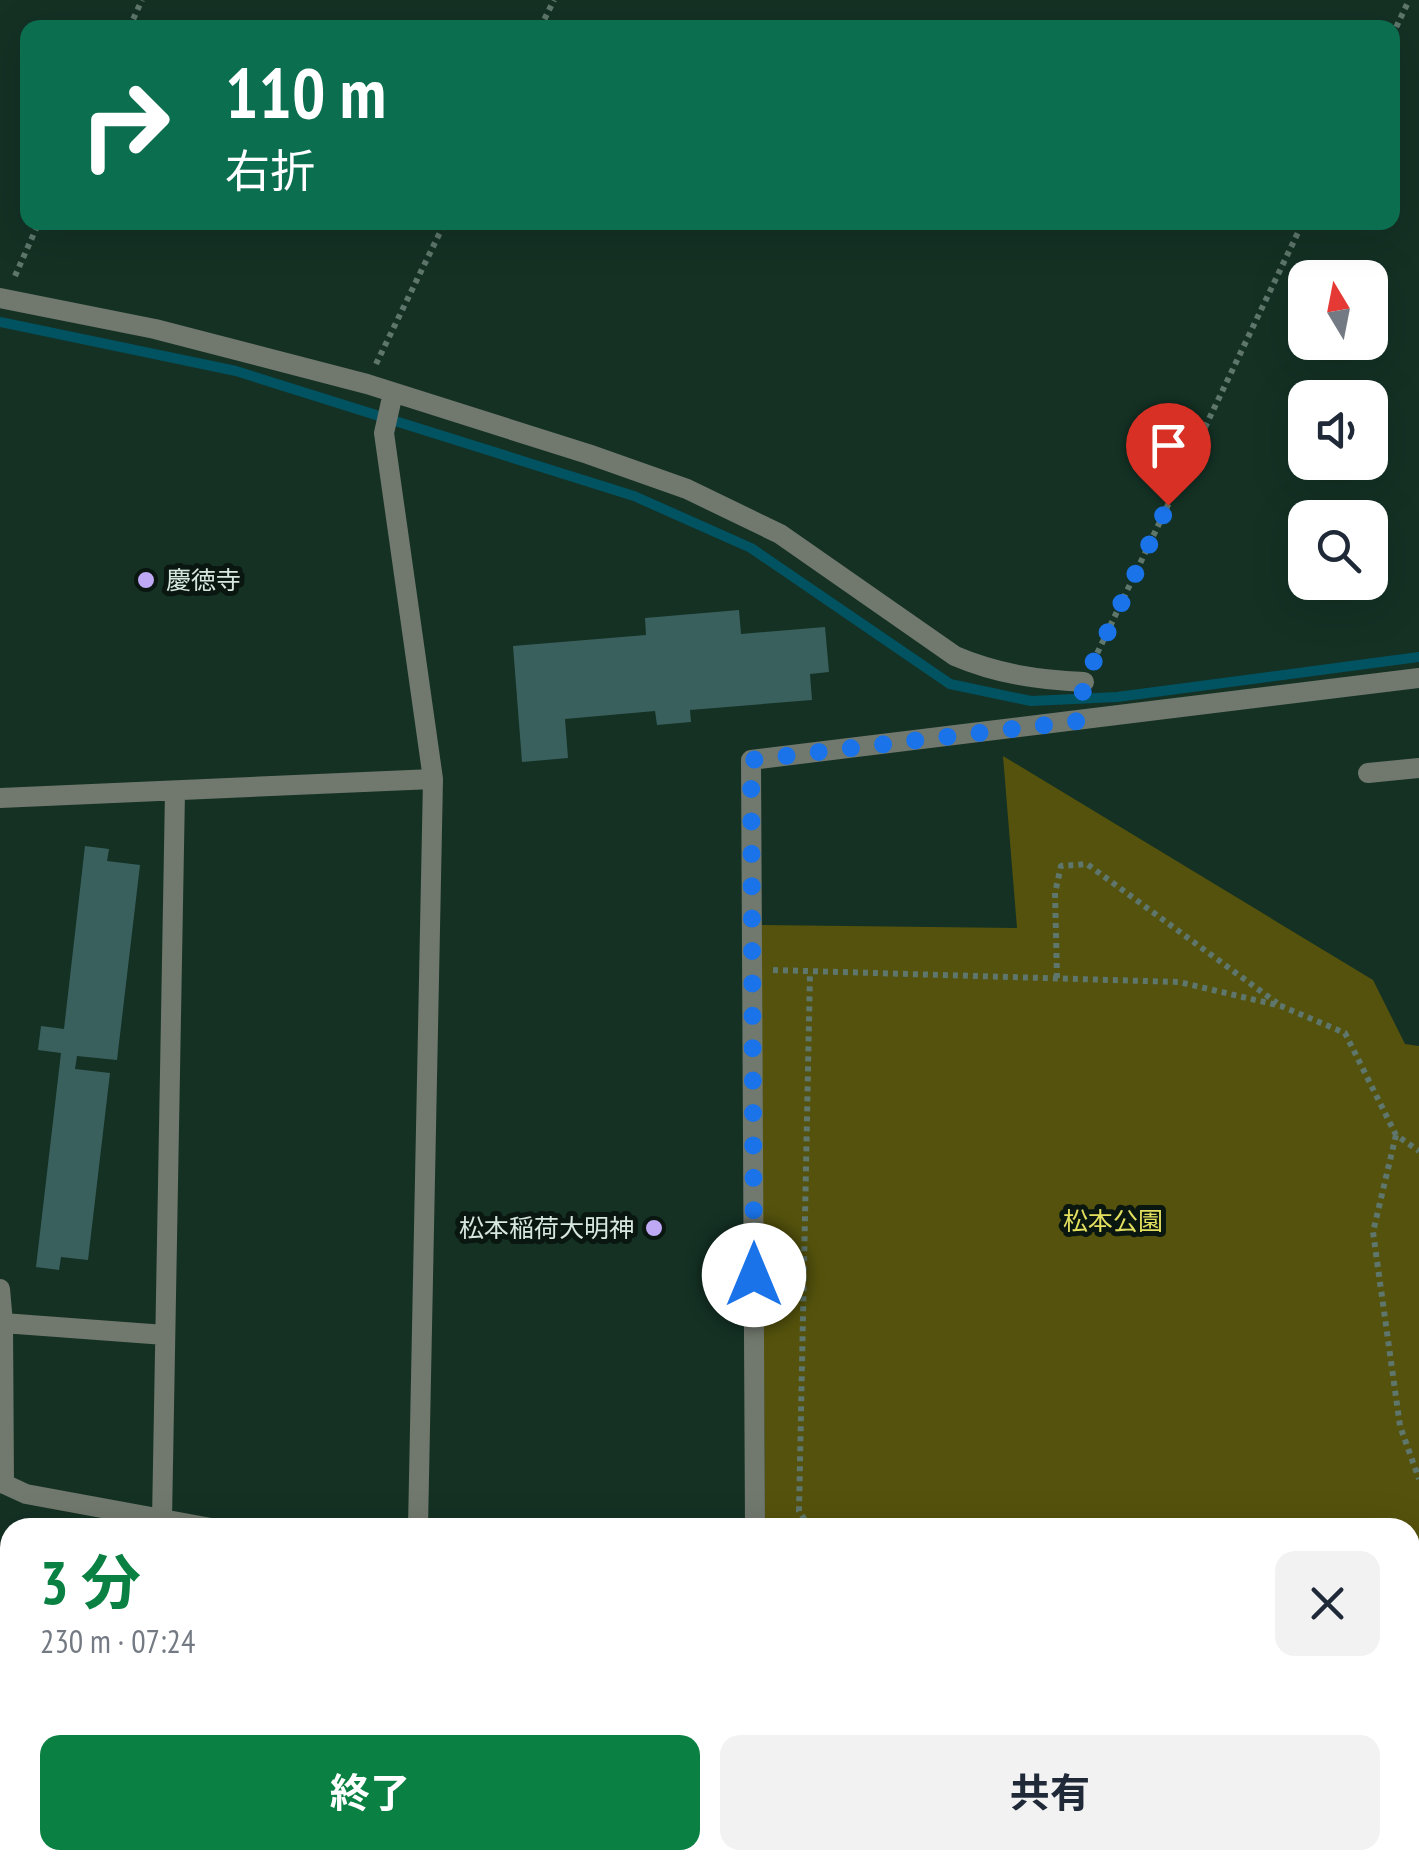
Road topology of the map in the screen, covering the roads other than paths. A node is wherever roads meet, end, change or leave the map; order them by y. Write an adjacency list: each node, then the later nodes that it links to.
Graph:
1 (2, 299): 2 (street)
2 (393, 394): 4 (street); 7 (street)
3 (1419, 678): 17 (street)
4 (1084, 682)
5 (1419, 768): 6 (street)
6 (1368, 774)
7 (433, 779): 8 (street); 16 (street)
8 (175, 792): 9 (street); 12 (street)
9 (0, 798)
10 (0, 1289): 11 (street)
11 (3, 1323): 12 (street); 13 (street)
12 (165, 1335): 15 (street)
13 (2, 1483): 14 (street)
14 (152, 1518)
15 (162, 1518)
16 (418, 1518)
17 (755, 1518)

